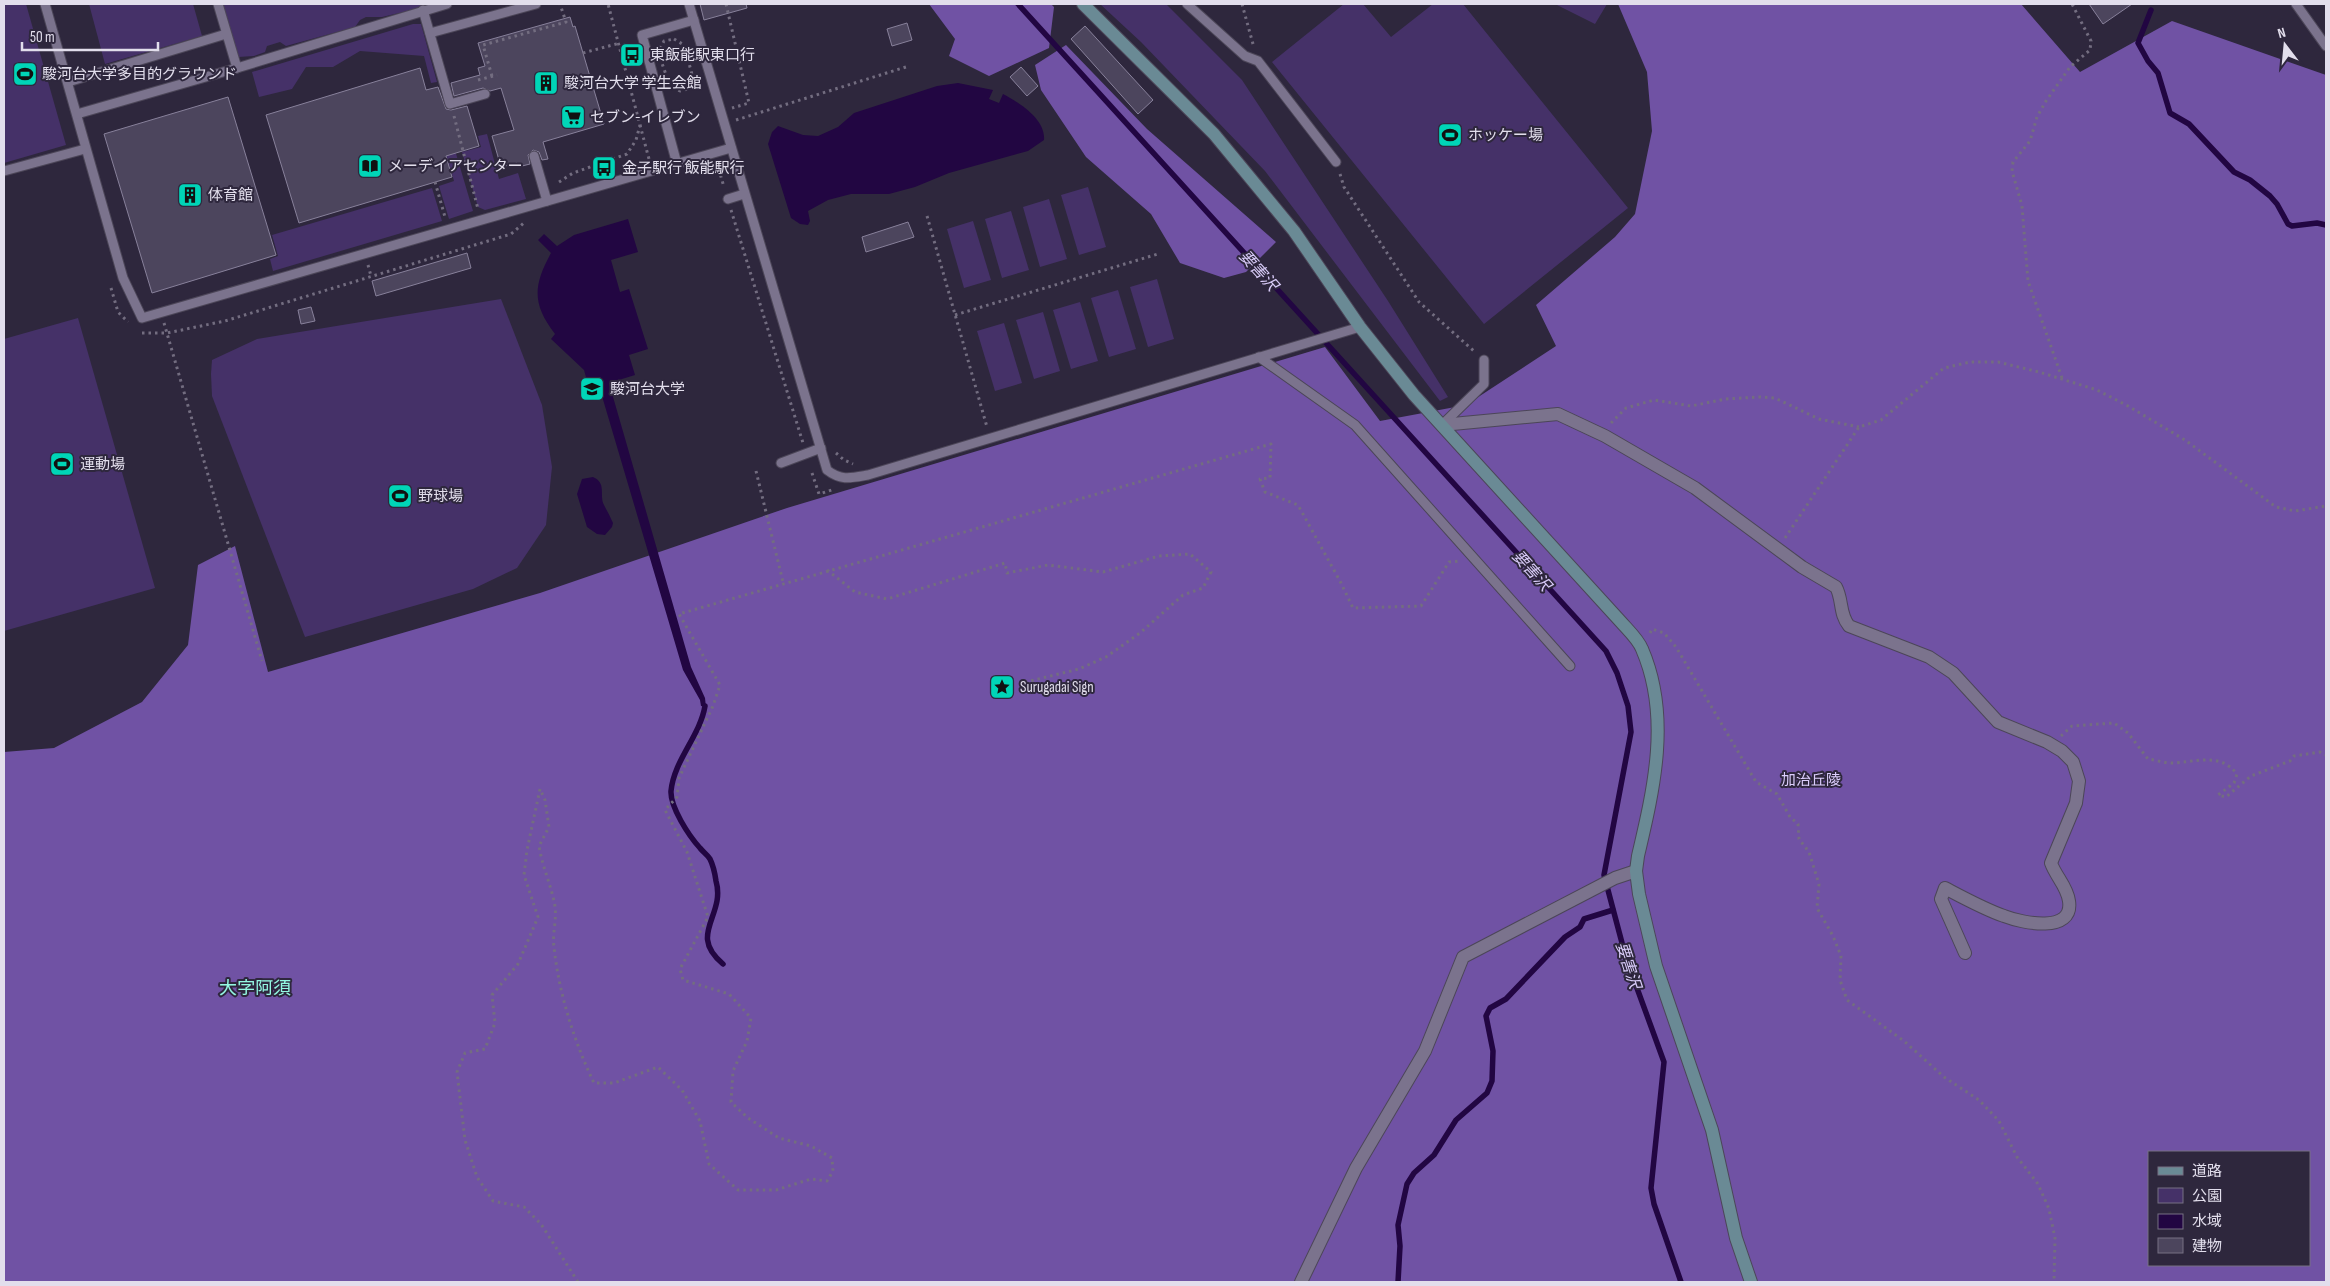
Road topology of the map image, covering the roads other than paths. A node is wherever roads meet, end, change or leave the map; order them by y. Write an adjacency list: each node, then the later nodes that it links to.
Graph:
1 (45, 4): 15 (lane)
2 (218, 4): 11 (lane)
3 (447, 4): 9 (lane)
4 (536, 4): 12 (lane)
5 (689, 4): 10 (lane)
6 (1083, 4): 27 (street)
7 (1187, 4): 21 (lane)
8 (2296, 4): 13 (lane)
9 (424, 10): 12 (lane); 14 (lane)
10 (694, 20): 18 (lane); 22 (lane)
11 (226, 34): 14 (lane); 15 (lane)
12 (430, 34): 16 (lane)
13 (2326, 46)
14 (237, 68): 17 (lane)
15 (68, 82): 17 (lane)
16 (485, 94)
17 (77, 114): 19 (lane)
18 (731, 148): 22 (lane); 24 (lane)
19 (85, 149): 23 (lane); 26 (lane)
20 (534, 156): 26 (lane)
21 (1336, 162)
22 (677, 164): 26 (lane)
23 (4, 171)
24 (744, 194): 25 (lane); 31 (lane)
25 (728, 199)
26 (548, 201)
27 (1360, 327): 28 (lane); 30 (street)
28 (1259, 357): 31 (lane); 33 (lane)
29 (1484, 360): 30 (lane)
30 (1442, 425): 34 (street); 35 (street)
31 (821, 448): 32 (lane)
32 (782, 463)
33 (1570, 666)
34 (1636, 871): 36 (street); 37 (street)
35 (1965, 952)
36 (1301, 1282)
37 (1751, 1282)

